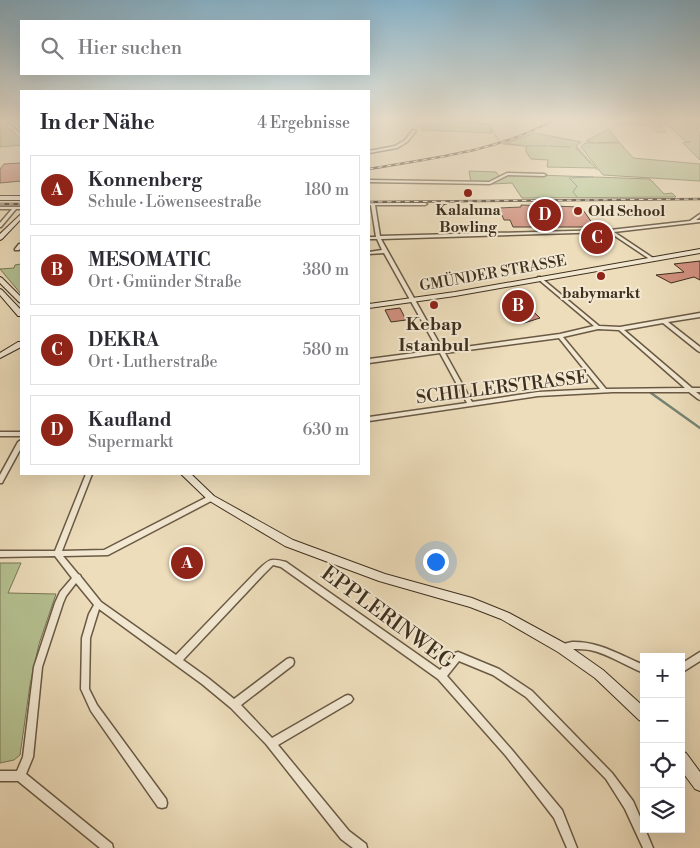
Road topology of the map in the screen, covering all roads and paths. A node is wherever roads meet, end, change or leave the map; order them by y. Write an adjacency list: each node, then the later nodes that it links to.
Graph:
1 (544, 175): 2 (street)
2 (370, 181)
3 (0, 198): 4 (main road)
4 (20, 198)
5 (371, 204): 6 (street); 16 (street)
6 (425, 204)
7 (0, 208): 9 (street)
8 (20, 208): 9 (street)
9 (14, 209): 14 (street)
10 (700, 215): 13 (street)
11 (20, 217): 17 (main road)
12 (700, 220): 13 (street)
13 (692, 221): 15 (street)
14 (0, 226)
15 (610, 231): 16 (street); 22 (street)
16 (378, 237): 18 (street); 19 (street)
17 (0, 238)
18 (370, 238)
19 (385, 251): 21 (street); 27 (street)
20 (700, 251): 22 (main road, GMÜNDER STRASSE)
21 (370, 252)
22 (651, 259): 23 (street, GMÜNDER STRASSE)
23 (540, 278): 27 (main road, GMÜNDER STRASSE); 32 (street)
24 (0, 279): 26 (main road)
25 (0, 291): 29 (main road)
26 (20, 300)
27 (412, 301): 28 (main road, GMÜNDER STRASSE); 37 (street)
28 (370, 306)
29 (20, 313)
30 (700, 315): 31 (street)
31 (665, 322): 33 (street); 36 (street)
32 (598, 327): 33 (street); 34 (street)
33 (620, 329): 41 (street)
34 (560, 336): 37 (street); 40 (street)
35 (20, 345): 38 (main road)
36 (700, 350)
37 (439, 351): 39 (street); 44 (street)
38 (0, 356)
39 (370, 361)
40 (604, 390): 41 (street, SCHILLERSTRASSE); 44 (street, SCHILLERSTRASSE)
41 (691, 390): 42 (street, SCHILLERSTRASSE); 43 (street)
42 (700, 390)
43 (700, 398)
44 (470, 404): 45 (street, SCHILLERSTRASSE)
45 (370, 419)
46 (0, 434): 47 (street)
47 (20, 434)
48 (20, 444): 51 (street)
49 (89, 475): 54 (street)
50 (187, 475): 52 (main road)
51 (0, 481)
52 (211, 498): 54 (street); 57 (main road)
53 (0, 554): 54 (street)
54 (56, 554): 55 (street)
55 (77, 578): 56 (street); 70 (street)
56 (98, 604): 59 (street); 72 (street)
57 (562, 648): 62 (street); 66 (street)
58 (700, 656): 61 (street)
59 (176, 661): 63 (street, EPPLERINWEG); 65 (street)
60 (290, 662): 65 (street)
61 (685, 666)
62 (640, 667)
63 (441, 676): 75 (street, EPPLERINWEG); 76 (street)
64 (348, 699): 67 (street)
65 (234, 705): 67 (street)
66 (640, 712)
67 (271, 744): 74 (street)
68 (685, 763): 71 (main road)
69 (0, 776): 70 (street)
70 (20, 776): 73 (street)
71 (700, 784)
72 (162, 803)
73 (108, 848)
74 (362, 848)
75 (572, 848)
76 (648, 848)

